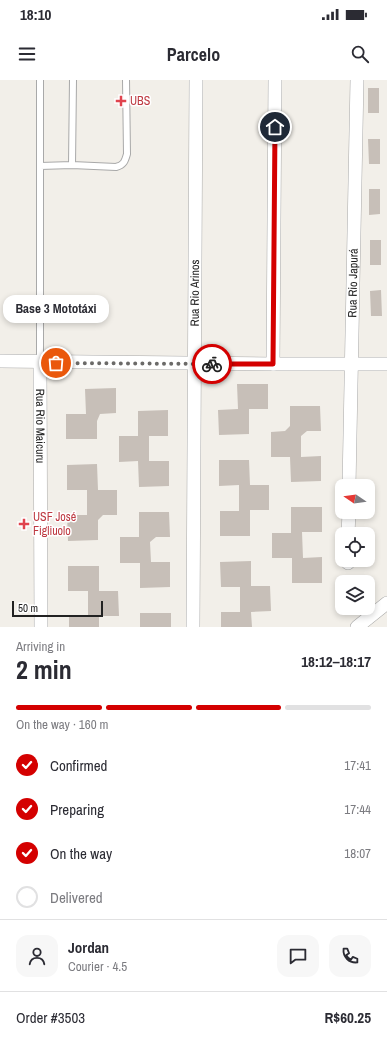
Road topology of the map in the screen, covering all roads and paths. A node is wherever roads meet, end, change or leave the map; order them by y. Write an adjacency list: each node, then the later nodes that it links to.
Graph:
1 (40, 80): 8 (lane, Rua Rio Maicuru)
2 (73, 80): 7 (lane)
3 (126, 80): 7 (lane)
4 (196, 80): 11 (street, Rua Rio Arinos)
5 (276, 80): 13 (street)
6 (357, 80): 12 (street, Rua Rio Japurá)
7 (72, 165): 8 (lane)
8 (40, 166): 10 (lane, Rua Rio Maicuru)
9 (0, 362): 10 (street)
10 (40, 363): 11 (street); 17 (street, Rua Rio Maicuru)
11 (195, 363): 13 (street); 18 (street, Rua Rio Arinos)
12 (352, 363): 13 (street); 14 (street); 15 (street, Rua Rio Japurá)
13 (273, 364)
14 (387, 364)
15 (349, 479)
16 (387, 603): 19 (street)
17 (41, 627)
18 (193, 627)
19 (357, 627)

